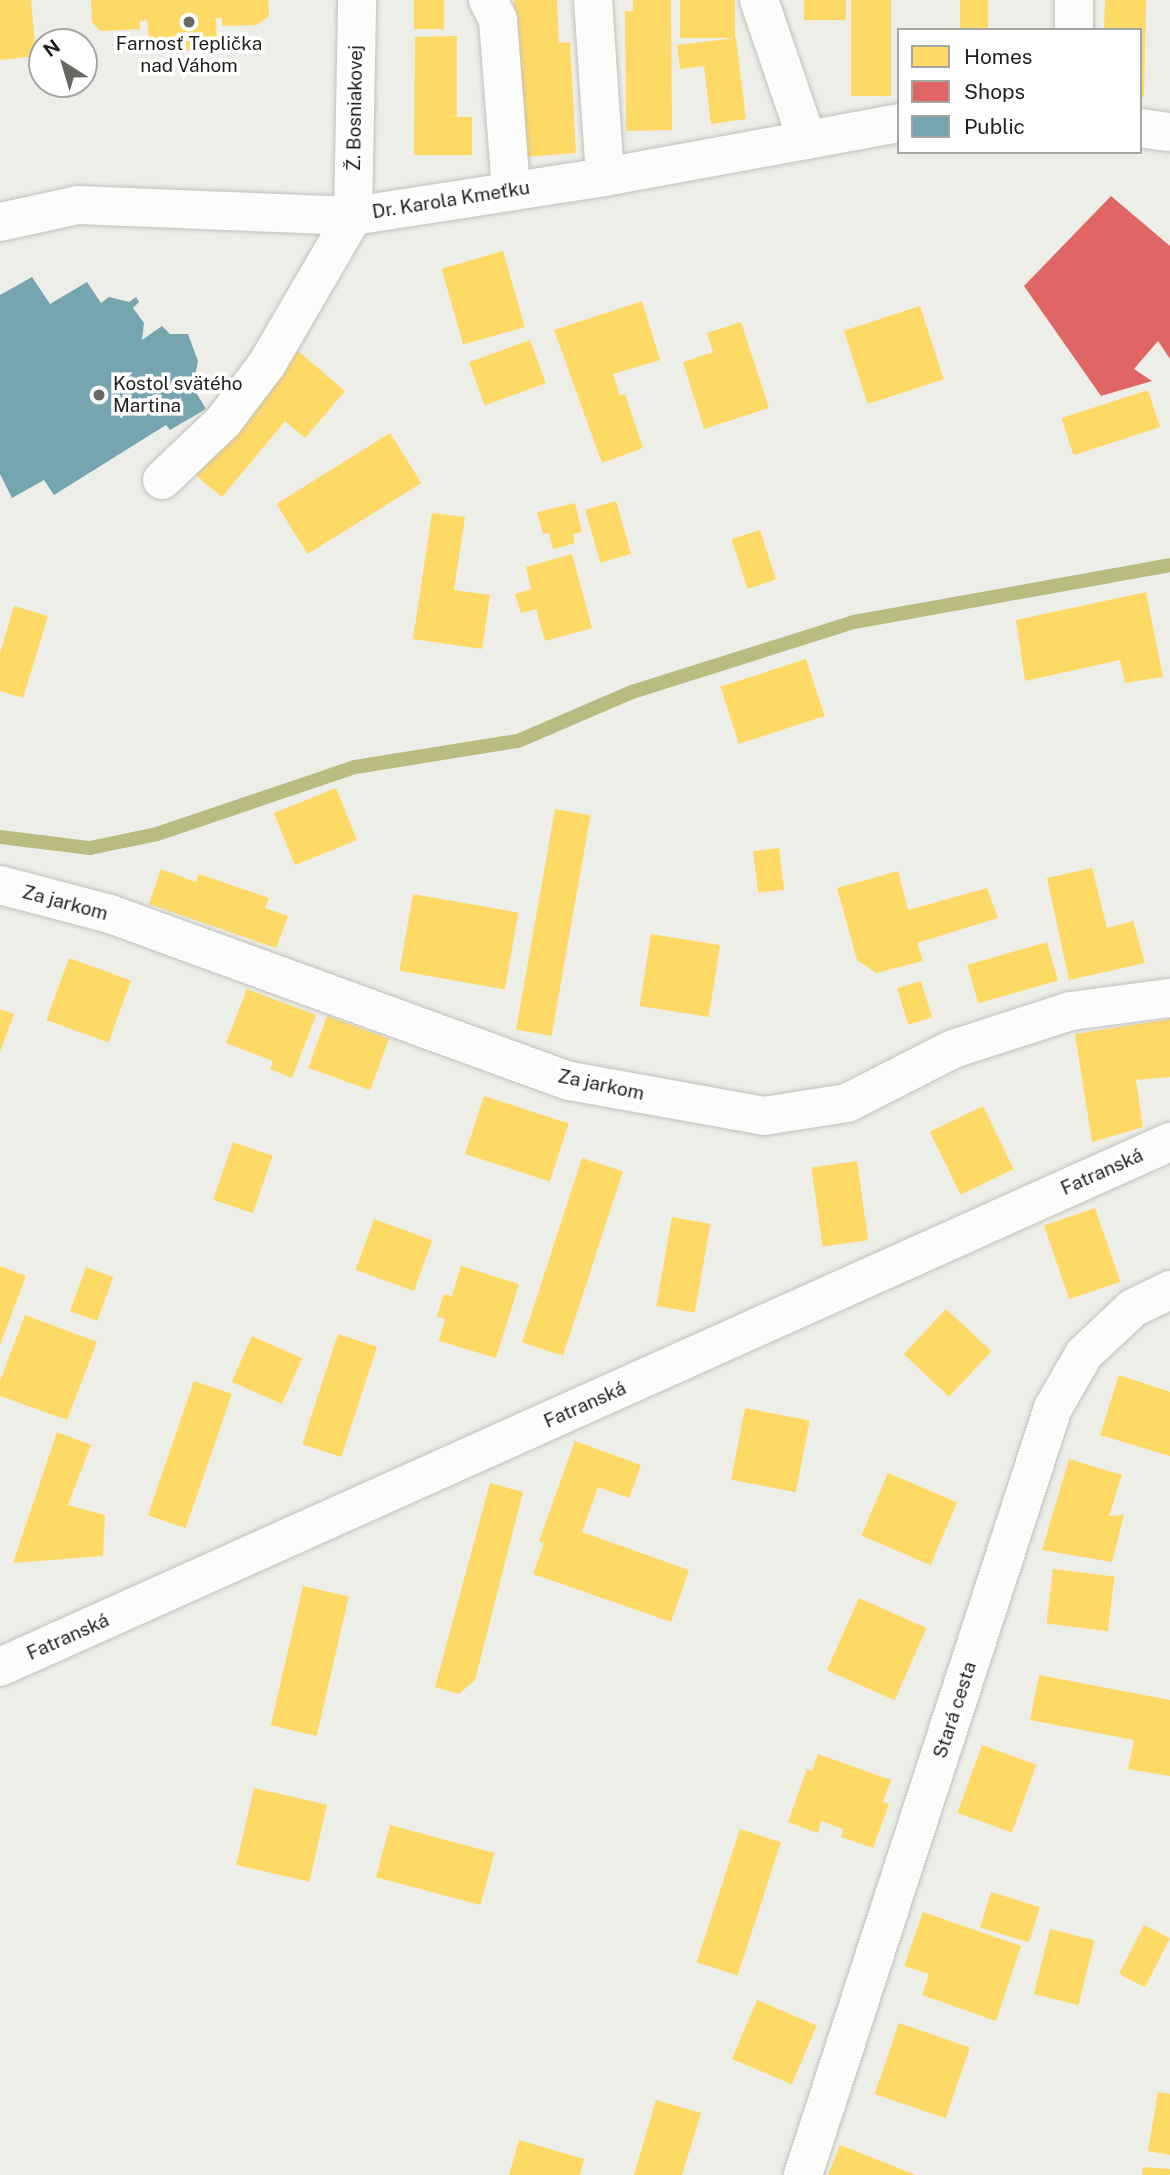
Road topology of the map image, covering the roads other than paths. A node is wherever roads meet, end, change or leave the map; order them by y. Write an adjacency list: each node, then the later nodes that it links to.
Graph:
1 (357, 0): 13 (street, Ž. Bosniakovej)
2 (488, 0): 12 (street)
3 (593, 0): 11 (street)
4 (759, 0): 10 (street)
5 (1074, 0): 6 (street)
6 (1074, 28)
7 (897, 123): 10 (street, Dr. Karola Kmeťku)
8 (1142, 128): 9 (street)
9 (1170, 132)
10 (807, 140): 11 (street, Dr. Karola Kmeťku)
11 (605, 177): 12 (street, Dr. Karola Kmeťku)
12 (511, 190): 13 (street, Dr. Karola Kmeťku)
13 (353, 216): 14 (street, Dr. Karola Kmeťku); 15 (street)
14 (0, 222)
15 (162, 480)
16 (0, 885): 17 (street, Za jarkom)
17 (1170, 999)
18 (1170, 1142): 20 (street, Fatranská)
19 (1170, 1290): 21 (street, Stará cesta)
20 (0, 1667)
21 (803, 2175)

